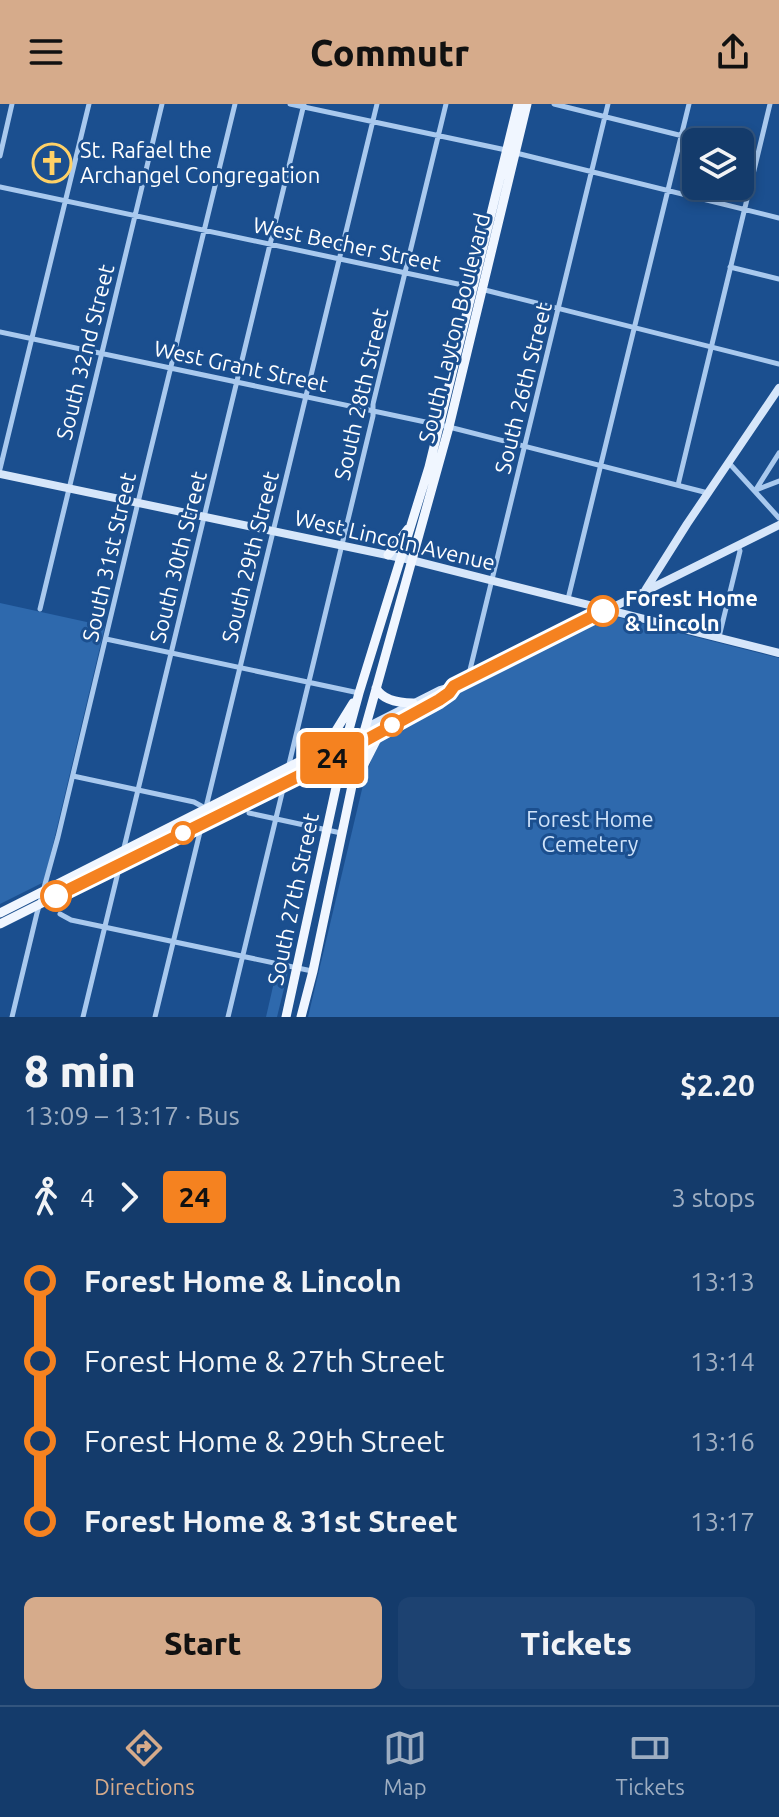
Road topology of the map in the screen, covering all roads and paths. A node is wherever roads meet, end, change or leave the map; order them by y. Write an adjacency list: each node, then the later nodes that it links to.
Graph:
1 (12, 104): 22 (street)
2 (89, 104): 26 (street)
3 (162, 104): 28 (street, South 32nd Street)
4 (235, 104): 30 (street, South 31st Street)
5 (290, 104): 14 (street)
6 (377, 104): 16 (street, South 29th Street)
7 (446, 104): 17 (street, South 28th Street)
8 (518, 104): 19 (main road, South Layton Boulevard)
9 (527, 104): 19 (main road, South Layton Boulevard)
10 (554, 104): 15 (street)
11 (608, 104): 15 (street, South 26th Street)
12 (689, 104): 18 (street)
13 (770, 104): 21 (street)
14 (304, 105): 16 (street); 31 (street, South 30th Street)
15 (605, 117): 18 (street); 23 (street, South 26th Street)
16 (373, 121): 17 (street); 32 (street, South 29th Street)
17 (438, 135): 19 (street); 34 (street, South 28th Street)
18 (681, 135): 25 (street)
19 (511, 152): 23 (street); 36 (main road, South Layton Boulevard)
20 (754, 154): 21 (street)
21 (757, 155): 27 (street)
22 (0, 156)
23 (592, 171): 25 (street); 37 (street, South 26th Street)
24 (0, 187): 26 (street, West Becher Street)
25 (668, 189): 27 (street); 38 (street)
26 (66, 201): 28 (street, West Becher Street); 40 (street)
27 (744, 209): 29 (street); 33 (street)
28 (135, 216): 30 (street, West Becher Street); 42 (street, South 32nd Street)
29 (779, 218)
30 (204, 231): 31 (street, West Becher Street); 44 (street, South 31st Street)
31 (270, 244): 32 (street, West Becher Street); 45 (street, South 30th Street)
32 (339, 259): 34 (street, West Becher Street); 47 (street, South 29th Street)
33 (730, 267): 35 (street); 41 (street)
34 (405, 273): 36 (street, West Becher Street); 48 (street, South 28th Street)
35 (779, 279)
36 (477, 288): 37 (street, West Becher Street); 49 (main road, South Layton Boulevard)
37 (559, 308): 38 (street, West Becher Street); 50 (street, South 26th Street)
38 (635, 328): 41 (street, West Becher Street); 53 (street)
39 (0, 332): 40 (street, West Grant Street)
40 (32, 339): 42 (street, West Grant Street); 54 (street)
41 (711, 347): 43 (street, West Becher Street); 56 (street)
42 (100, 353): 44 (street, West Grant Street); 57 (street, South 32nd Street)
43 (779, 364)
44 (171, 368): 45 (street, West Grant Street); 60 (street, South 31st Street)
45 (237, 381): 47 (street, West Grant Street); 61 (street, South 30th Street)
46 (779, 388): 52 (main road)
47 (306, 396): 48 (street, West Grant Street); 65 (street, South 29th Street)
48 (373, 411): 49 (street, West Grant Street); 66 (street, South 28th Street)
49 (444, 426): 50 (street, West Grant Street); 63 (main road, South Layton Boulevard); 69 (main road, South Layton Boulevard)
50 (525, 447): 53 (street, West Grant Street); 72 (street, South 26th Street)
51 (779, 453): 58 (street)
52 (728, 462): 58 (street); 59 (main road)
53 (601, 466): 56 (street, West Grant Street); 74 (street)
54 (0, 472): 57 (main road, West Lincoln Avenue)
55 (779, 481): 58 (street)
56 (678, 485): 59 (street, West Grant Street)
57 (68, 488): 60 (main road, West Lincoln Avenue); 75 (street, South 32nd Street)
58 (755, 491): 62 (street)
59 (708, 493): 70 (main road)
60 (138, 502): 61 (main road, West Lincoln Avenue); 78 (street, South 31st Street)
61 (204, 516): 65 (main road, West Lincoln Avenue); 79 (street, South 30th Street)
62 (779, 518)
63 (412, 523): 68 (main road); 69 (main road, South Layton Boulevard)
64 (779, 525): 67 (main road)
65 (273, 530): 66 (main road, West Lincoln Avenue); 81 (street, South 29th Street)
66 (342, 545): 68 (main road, West Lincoln Avenue); 83 (street, South 28th Street)
67 (737, 545): 71 (main road); 77 (street)
68 (388, 555): 69 (main road, West Lincoln Avenue)
69 (406, 559): 72 (main road, West Lincoln Avenue); 85 (main road, South 27th Street); 86 (main road, South 27th Street)
70 (661, 563): 71 (main road); 73 (main road)
71 (674, 576): 73 (main road)
72 (491, 580): 74 (main road, West Lincoln Avenue); 82 (street, South 26th Street)
73 (646, 590): 76 (main road)
74 (568, 599): 76 (main road, West Lincoln Avenue)
75 (40, 609)
76 (608, 609): 77 (main road, West Lincoln Avenue); 82 (main road)
77 (719, 637): 80 (main road, West Lincoln Avenue)
78 (106, 639): 79 (street); 96 (street, South 31st Street)
79 (171, 653): 81 (street); 99 (street, South 30th Street)
80 (779, 653)
81 (240, 668): 83 (street); 101 (street, South 29th Street)
82 (467, 679): 84 (main road)
83 (309, 682): 86 (street); 94 (street, South 28th Street)
84 (454, 686): 87 (main road); 89 (main road)
85 (376, 688): 87 (main road); 88 (main road, South 27th Street)
86 (359, 693): 90 (main road, South 27th Street); 92 (main road)
87 (413, 703): 88 (main road)
88 (365, 728): 90 (main road); 91 (main road, South 27th Street)
89 (381, 731): 91 (main road); 100 (main road)
90 (347, 737): 92 (main road); 93 (main road, South 27th Street)
91 (361, 743): 93 (main road); 100 (main road, South 27th Street)
92 (325, 748): 94 (main road)
93 (343, 753): 95 (main road); 98 (main road, South 27th Street)
94 (288, 767): 97 (street, South 28th Street); 101 (main road)
95 (316, 767): 97 (main road); 98 (main road)
96 (73, 776): 99 (street); 109 (street, South 31st Street)
97 (284, 783): 103 (street, South 28th Street); 104 (main road)
98 (336, 784): 105 (main road, South 27th Street)
99 (138, 790): 101 (street); 107 (street, South 30th Street)
100 (350, 792): 106 (main road, South 27th Street)
101 (206, 809): 104 (street, South 29th Street); 107 (main road)
102 (249, 813): 103 (street)
103 (276, 818): 105 (street); 116 (street, South 28th Street)
104 (202, 823): 108 (main road); 115 (street, South 29th Street)
105 (326, 829): 106 (street); 117 (main road, South 27th Street)
106 (341, 833): 118 (main road, South 27th Street)
107 (123, 851): 108 (street, South 30th Street); 109 (main road)
108 (119, 865): 110 (main road); 114 (street, South 30th Street)
109 (45, 889): 110 (street, South 31st Street); 111 (main road)
110 (40, 904): 113 (main road); 119 (street, South 31st Street)
111 (0, 913)
112 (60, 914): 114 (street)
113 (0, 924)
114 (105, 926): 115 (street); 120 (street, South 30th Street)
115 (174, 941): 116 (street); 121 (street, South 29th Street)
116 (243, 956): 117 (street); 122 (street, South 28th Street)
117 (297, 968): 118 (street); 123 (main road, South 27th Street)
118 (313, 971): 124 (main road, South 27th Street)
119 (12, 1017)
120 (83, 1017)
121 (155, 1017)
122 (228, 1017)
123 (286, 1017)
124 (301, 1017)

